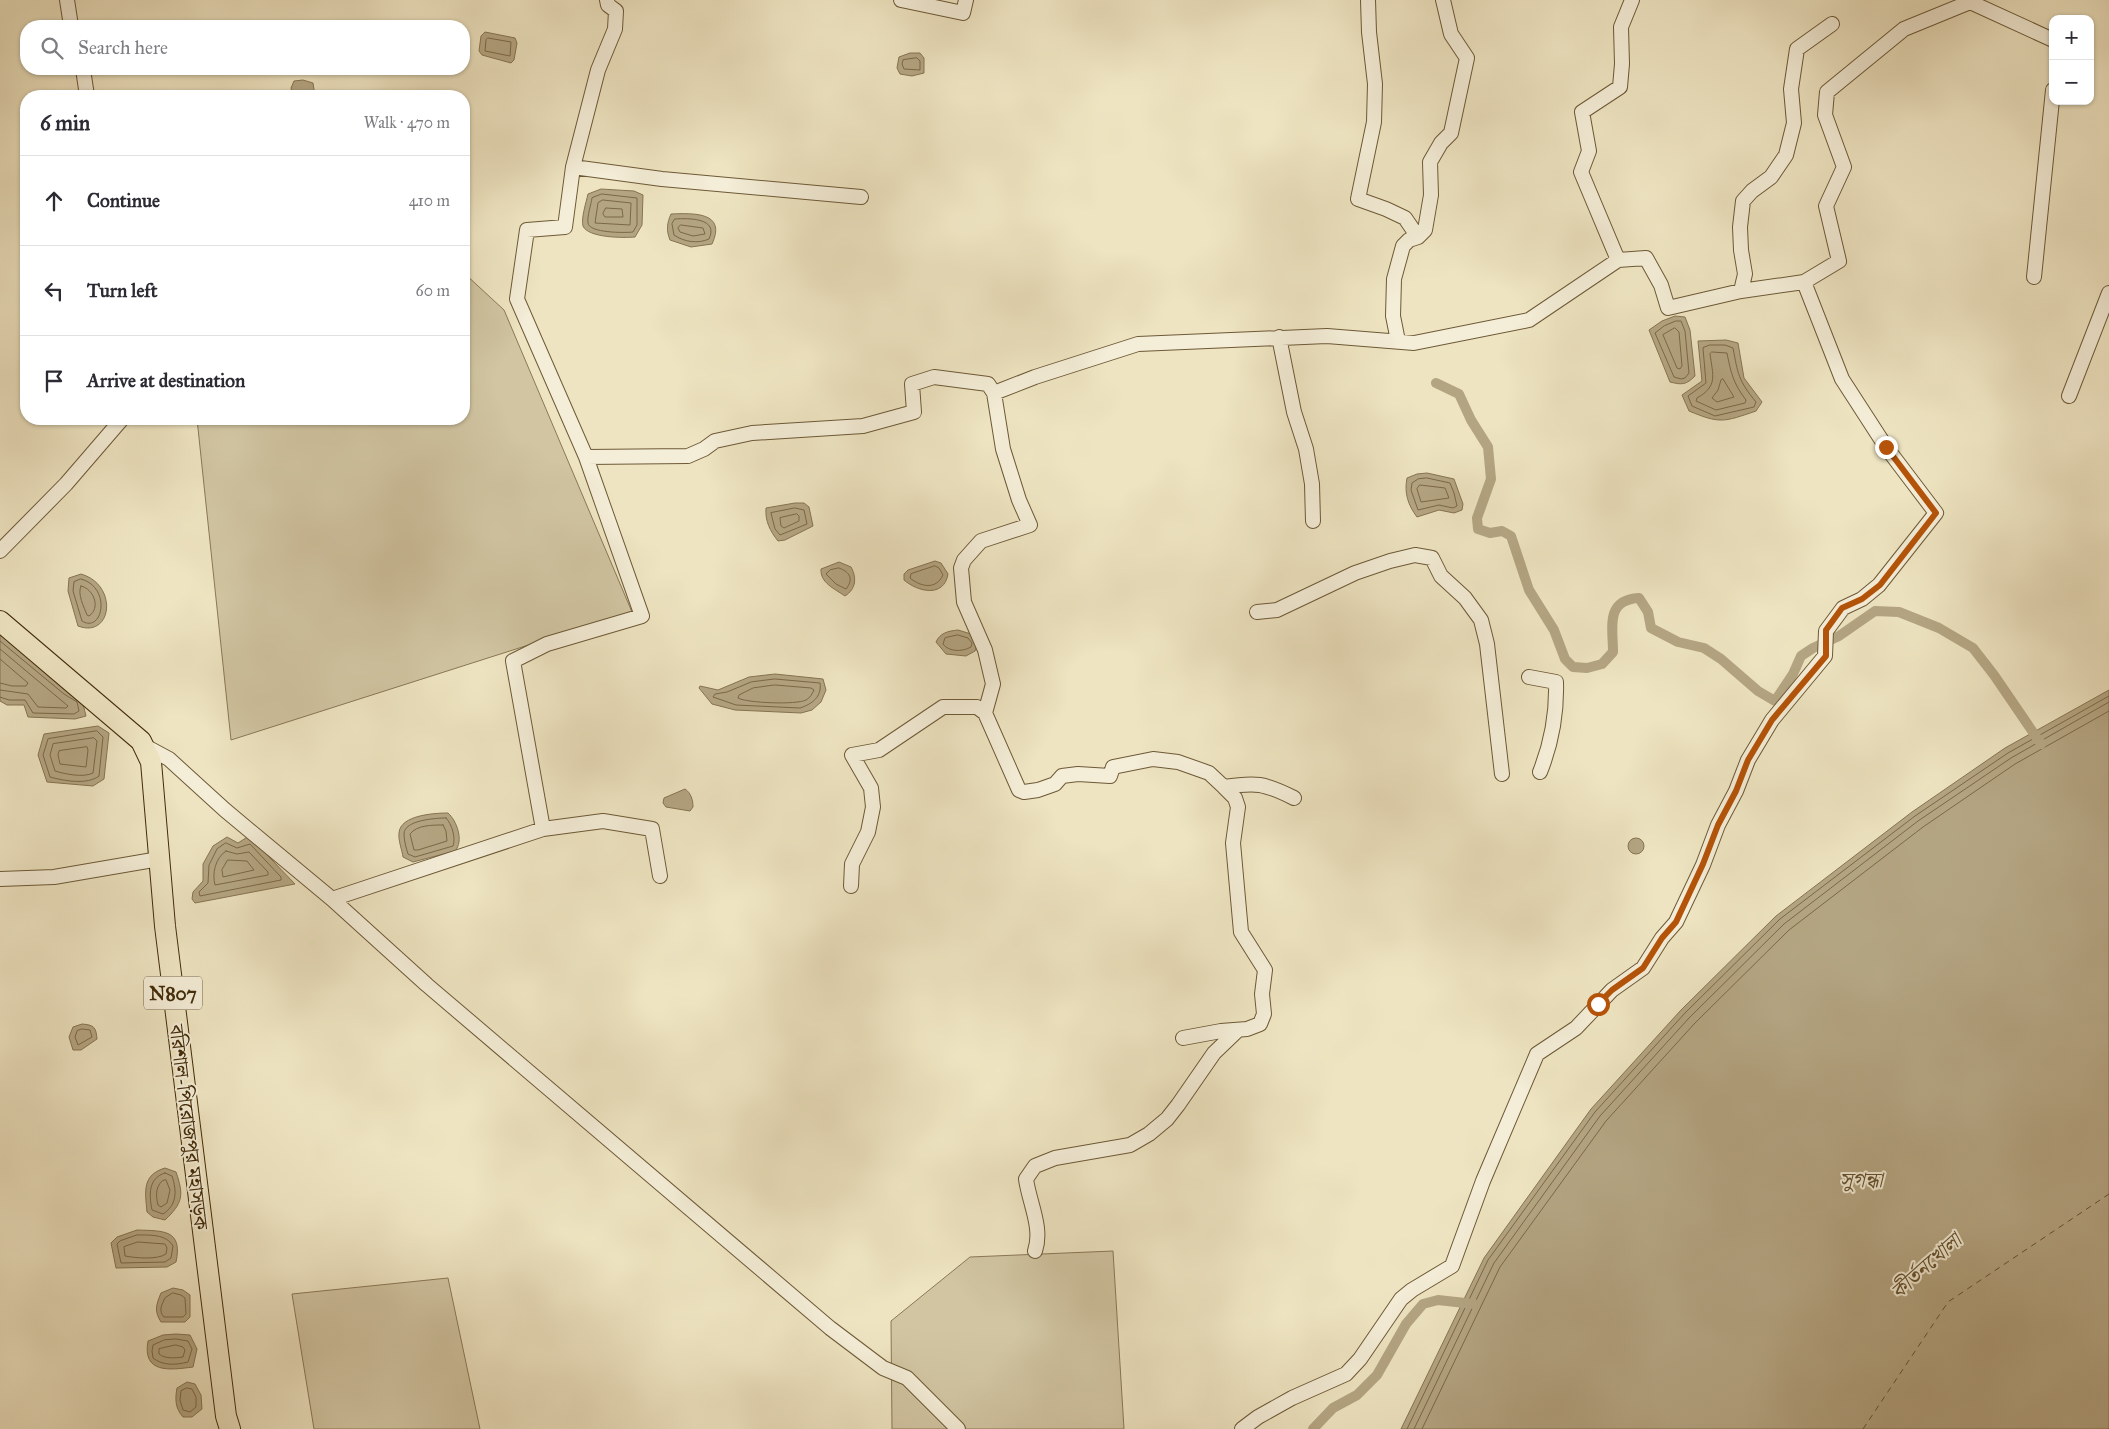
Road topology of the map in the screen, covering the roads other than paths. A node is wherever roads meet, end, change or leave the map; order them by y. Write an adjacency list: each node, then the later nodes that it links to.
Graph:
1 (68, 0): 8 (street)
2 (607, 0): 14 (street)
3 (901, 0): 4 (street)
4 (966, 0)
5 (1368, 0): 16 (street)
6 (1443, 0): 16 (street)
7 (1632, 0): 17 (street)
8 (70, 20)
9 (1832, 24): 20 (street)
10 (2049, 38): 19 (street)
11 (83, 75): 12 (street)
12 (86, 90)
13 (2051, 105): 18 (street)
14 (573, 166): 15 (street); 27 (street)
15 (861, 197)
16 (1418, 237): 23 (street)
17 (1618, 260): 20 (street); 23 (street)
18 (2034, 276)
19 (1804, 282): 20 (street); 50 (street)
20 (1741, 291)
21 (2109, 293): 25 (street)
22 (1279, 337): 23 (street); 24 (street); 28 (street)
23 (1398, 342)
24 (994, 393): 27 (street); 33 (street)
25 (2069, 396)
26 (117, 425): 29 (street)
27 (586, 457): 39 (street)
28 (1313, 521)
29 (0, 551)
30 (1257, 612): 36 (street)
31 (0, 621): 34 (highway, বরিশাল-পিরোজপুর মহাসড়ক / N807)
32 (1529, 677): 35 (street)
33 (985, 713): 37 (street); 43 (street)
34 (142, 744): 40 (highway, বরিশাল-পিরোজপুর মহাসড়ক / N807); 44 (street)
35 (1540, 772)
36 (1502, 774)
37 (1224, 787): 38 (street); 45 (street)
38 (1294, 798)
39 (543, 829): 41 (street); 44 (street)
40 (159, 859): 42 (street); 48 (highway, বরিশাল-পিরোজপুর মহাসড়ক / N807)
41 (660, 876)
42 (0, 879)
43 (851, 886)
44 (332, 899): 49 (street)
45 (1238, 1030): 46 (street); 47 (street)
46 (1183, 1038)
47 (1035, 1251)
48 (230, 1429)
49 (958, 1429)
50 (1242, 1429)

